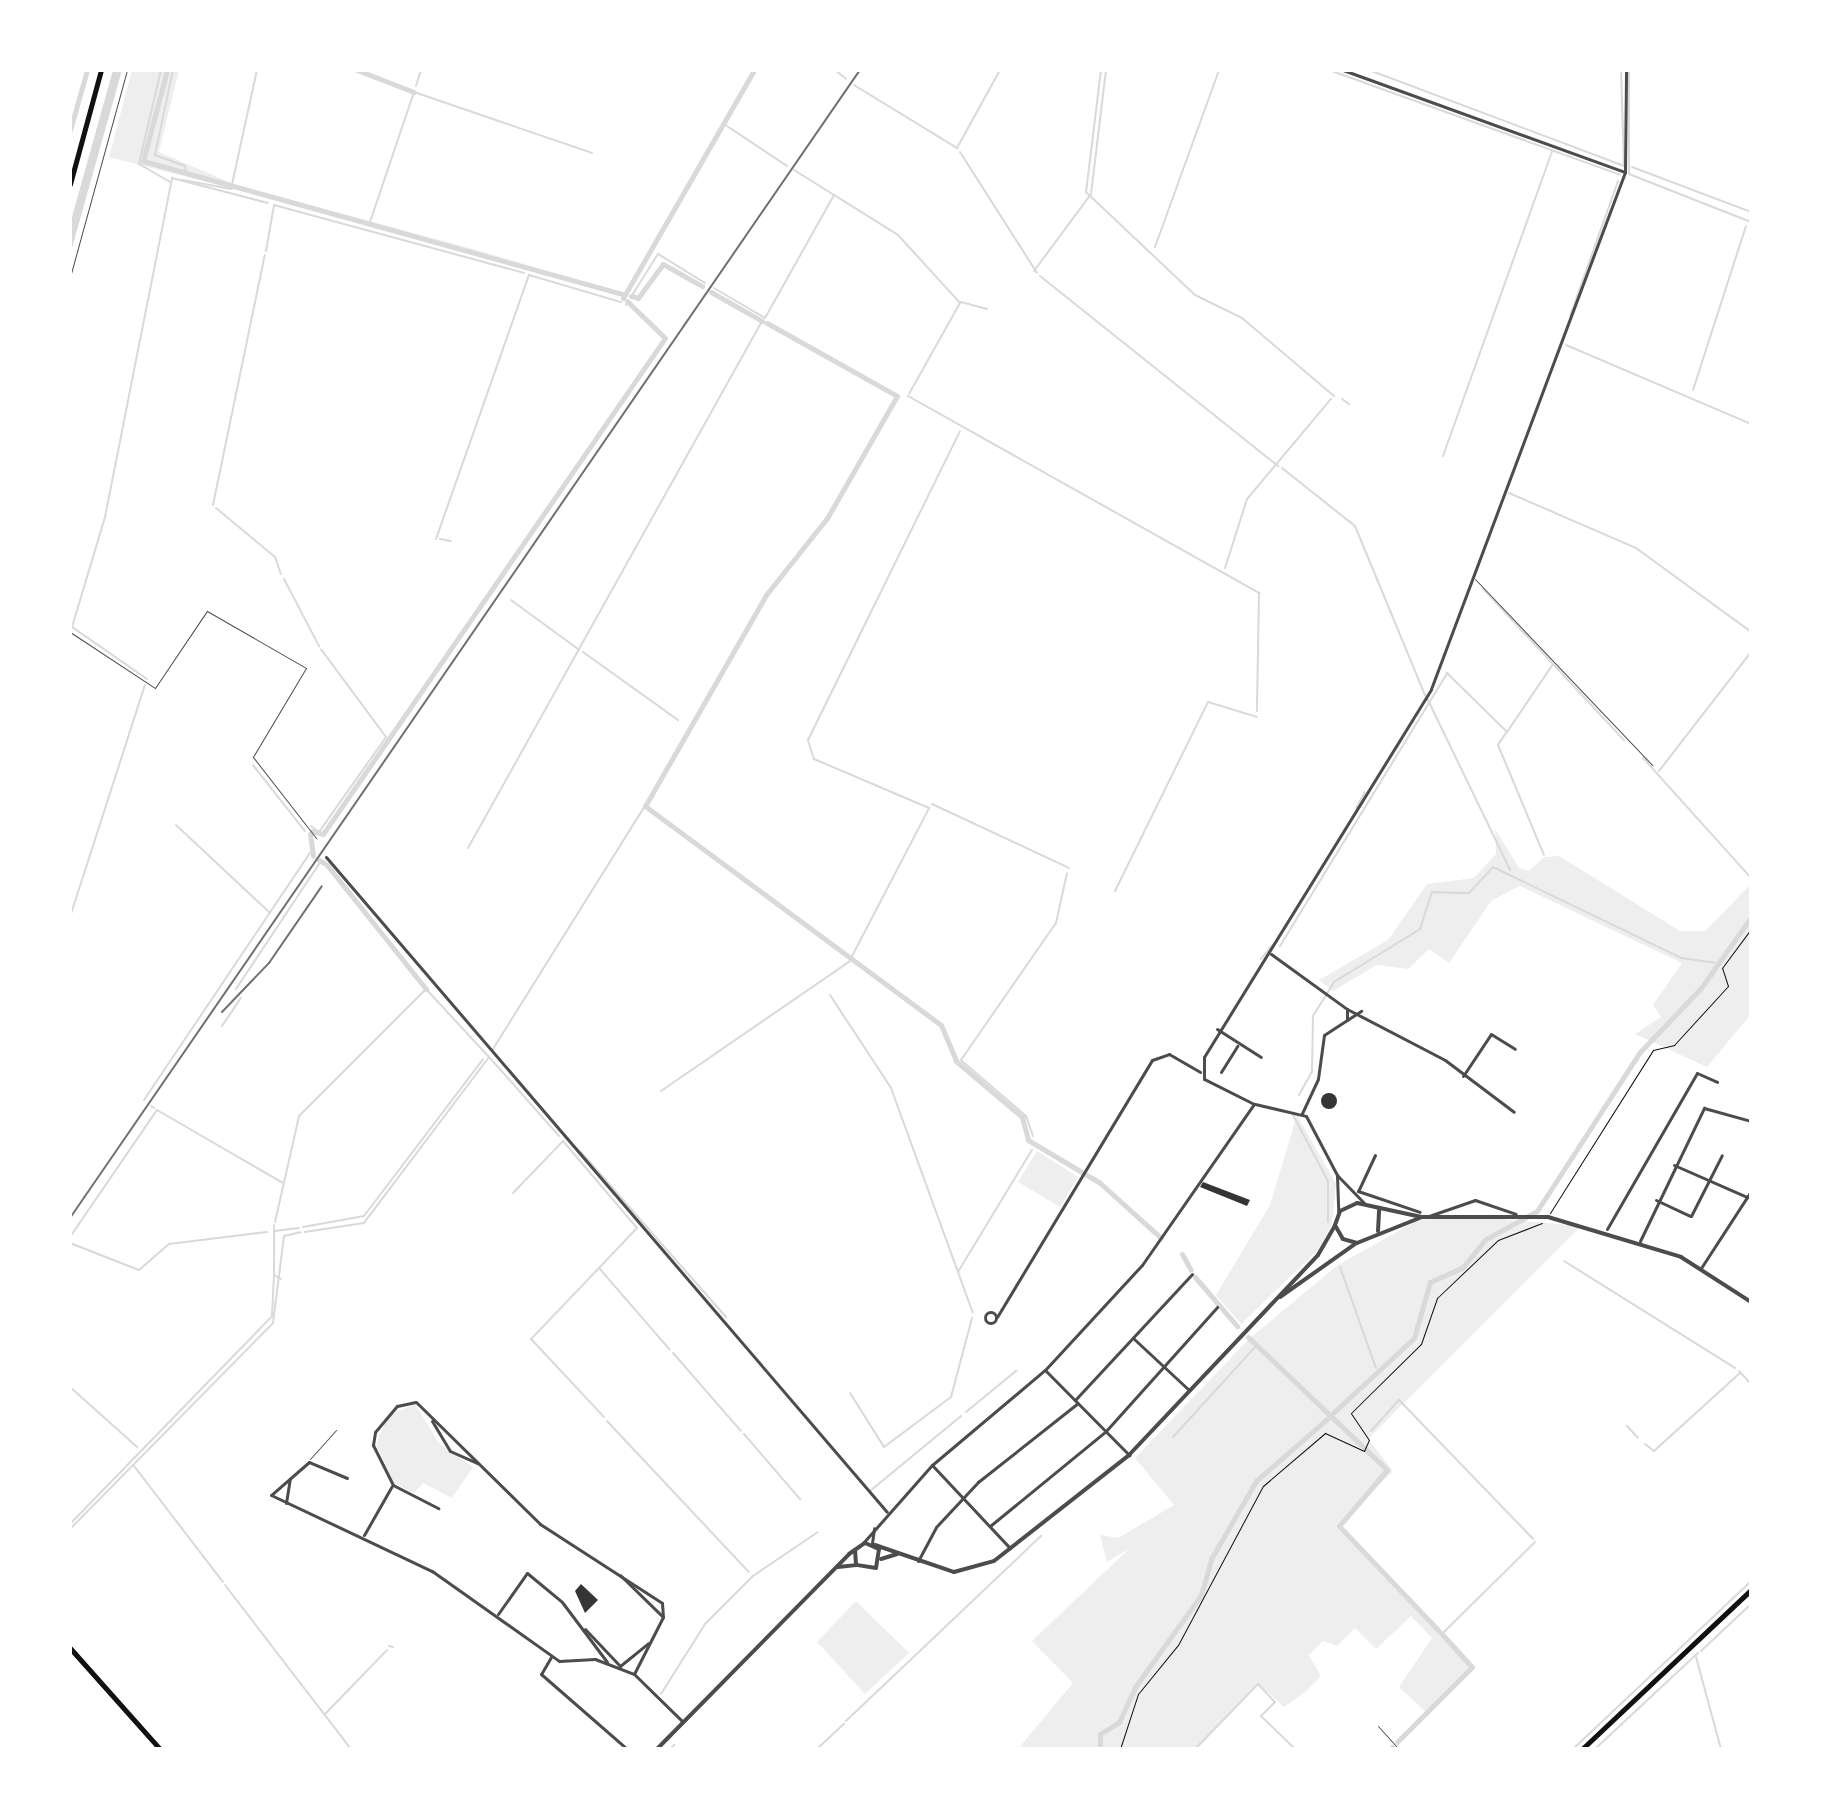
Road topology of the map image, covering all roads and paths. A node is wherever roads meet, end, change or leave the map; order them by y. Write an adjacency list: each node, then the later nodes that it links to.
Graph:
1 (101, 70): 6 (main road)
2 (127, 70): 7 (lane)
3 (1343, 70): 5 (street)
4 (1626, 70): 5 (street)
5 (1625, 172): 8 (street)
6 (70, 184)
7 (70, 277)
8 (1475, 579): 10 (lane); 14 (street)
9 (70, 632): 11 (lane)
10 (1652, 765)
11 (316, 838)
12 (328, 858): 75 (street)
13 (1751, 929): 45 (path)
14 (1269, 953): 15 (street); 18 (street)
15 (1347, 1009): 16 (street); 17 (street)
16 (1361, 1011): 17 (street); 24 (street)
17 (1347, 1020): 28 (street)
18 (1217, 1029): 19 (street); 22 (street)
19 (1237, 1046): 21 (street); 23 (street)
20 (1515, 1049): 24 (street)
21 (1261, 1057)
22 (1200, 1072): 26 (street); 56 (street)
23 (1221, 1072)
24 (1463, 1076): 27 (street)
25 (1717, 1082): 47 (street)
26 (1254, 1104): 28 (street); 59 (street)
27 (1514, 1112)
28 (1302, 1113): 33 (street)
29 (1751, 1121): 32 (street)
30 (1375, 1155): 37 (street)
31 (1722, 1155): 34 (street)
32 (1674, 1165): 34 (street); 38 (street)
33 (1337, 1175): 39 (street); 42 (street)
34 (1708, 1180): 36 (street); 38 (street)
35 (1751, 1191): 36 (street)
36 (1747, 1197): 51 (street)
37 (1373, 1199): 40 (street); 44 (street)
38 (1656, 1200): 49 (street)
39 (1364, 1203): 40 (street); 42 (street)
40 (1371, 1205): 41 (street)
41 (1379, 1209): 44 (street); 48 (street)
42 (1338, 1213): 46 (street)
43 (1516, 1214): 44 (street); 44 (street); 45 (street)
44 (1423, 1215): 48 (street)
45 (1548, 1217): 47 (street); 104 (path)
46 (1335, 1225): 50 (street); 55 (street)
47 (1607, 1229): 49 (street)
48 (1378, 1231): 50 (street)
49 (1640, 1241): 51 (street)
50 (1357, 1243): 55 (street)
51 (1700, 1269): 53 (street)
52 (1192, 1274): 57 (street)
53 (1751, 1302)
54 (1217, 1307): 58 (street)
55 (1263, 1312): 60 (street)
56 (997, 1317)
57 (1133, 1338): 58 (street); 61 (street)
58 (1163, 1366): 60 (street); 64 (street)
59 (1045, 1370): 61 (street); 68 (street)
60 (1189, 1390): 65 (street)
61 (1076, 1402): 64 (street); 72 (street)
62 (431, 1418): 67 (street); 67 (street); 71 (street)
63 (336, 1430): 66 (lane)
64 (1105, 1432): 65 (street); 77 (street)
65 (1129, 1455): 81 (street)
66 (309, 1462): 69 (street); 70 (street)
67 (483, 1465): 88 (street)
68 (932, 1465): 72 (street); 75 (street)
69 (291, 1475): 73 (street); 73 (street)
70 (347, 1478)
71 (393, 1485): 74 (street); 78 (street)
72 (963, 1498): 77 (street); 85 (street)
73 (286, 1504): 78 (street)
74 (438, 1508)
75 (887, 1512): 76 (street)
76 (878, 1521): 79 (street); 80 (street)
77 (990, 1526): 81 (street)
78 (364, 1535): 90 (street)
79 (863, 1543): 80 (street); 82 (street)
80 (873, 1544): 83 (street); 84 (street)
81 (1010, 1548): 85 (street)
82 (855, 1550): 86 (street); 87 (street)
83 (904, 1555): 84 (street); 85 (street)
84 (881, 1559): 86 (street)
85 (918, 1561)
86 (856, 1565): 87 (street)
87 (835, 1567): 99 (street)
88 (617, 1572): 91 (street); 91 (street)
89 (1751, 1590): 106 (main road)
90 (497, 1615): 92 (street); 95 (street)
91 (663, 1617): 93 (street)
92 (579, 1624): 96 (street); 97 (street)
93 (651, 1641): 97 (street); 98 (street)
94 (70, 1648): 101 (main road)
95 (551, 1657): 96 (street); 102 (street)
96 (607, 1662): 97 (street)
97 (620, 1666): 98 (street)
98 (634, 1674): 99 (street)
99 (683, 1722): 103 (street)
100 (1378, 1726): 105 (lane)
101 (160, 1749)
102 (627, 1749)
103 (657, 1749)
104 (1120, 1749)
105 (1399, 1749)
106 (1582, 1749)

